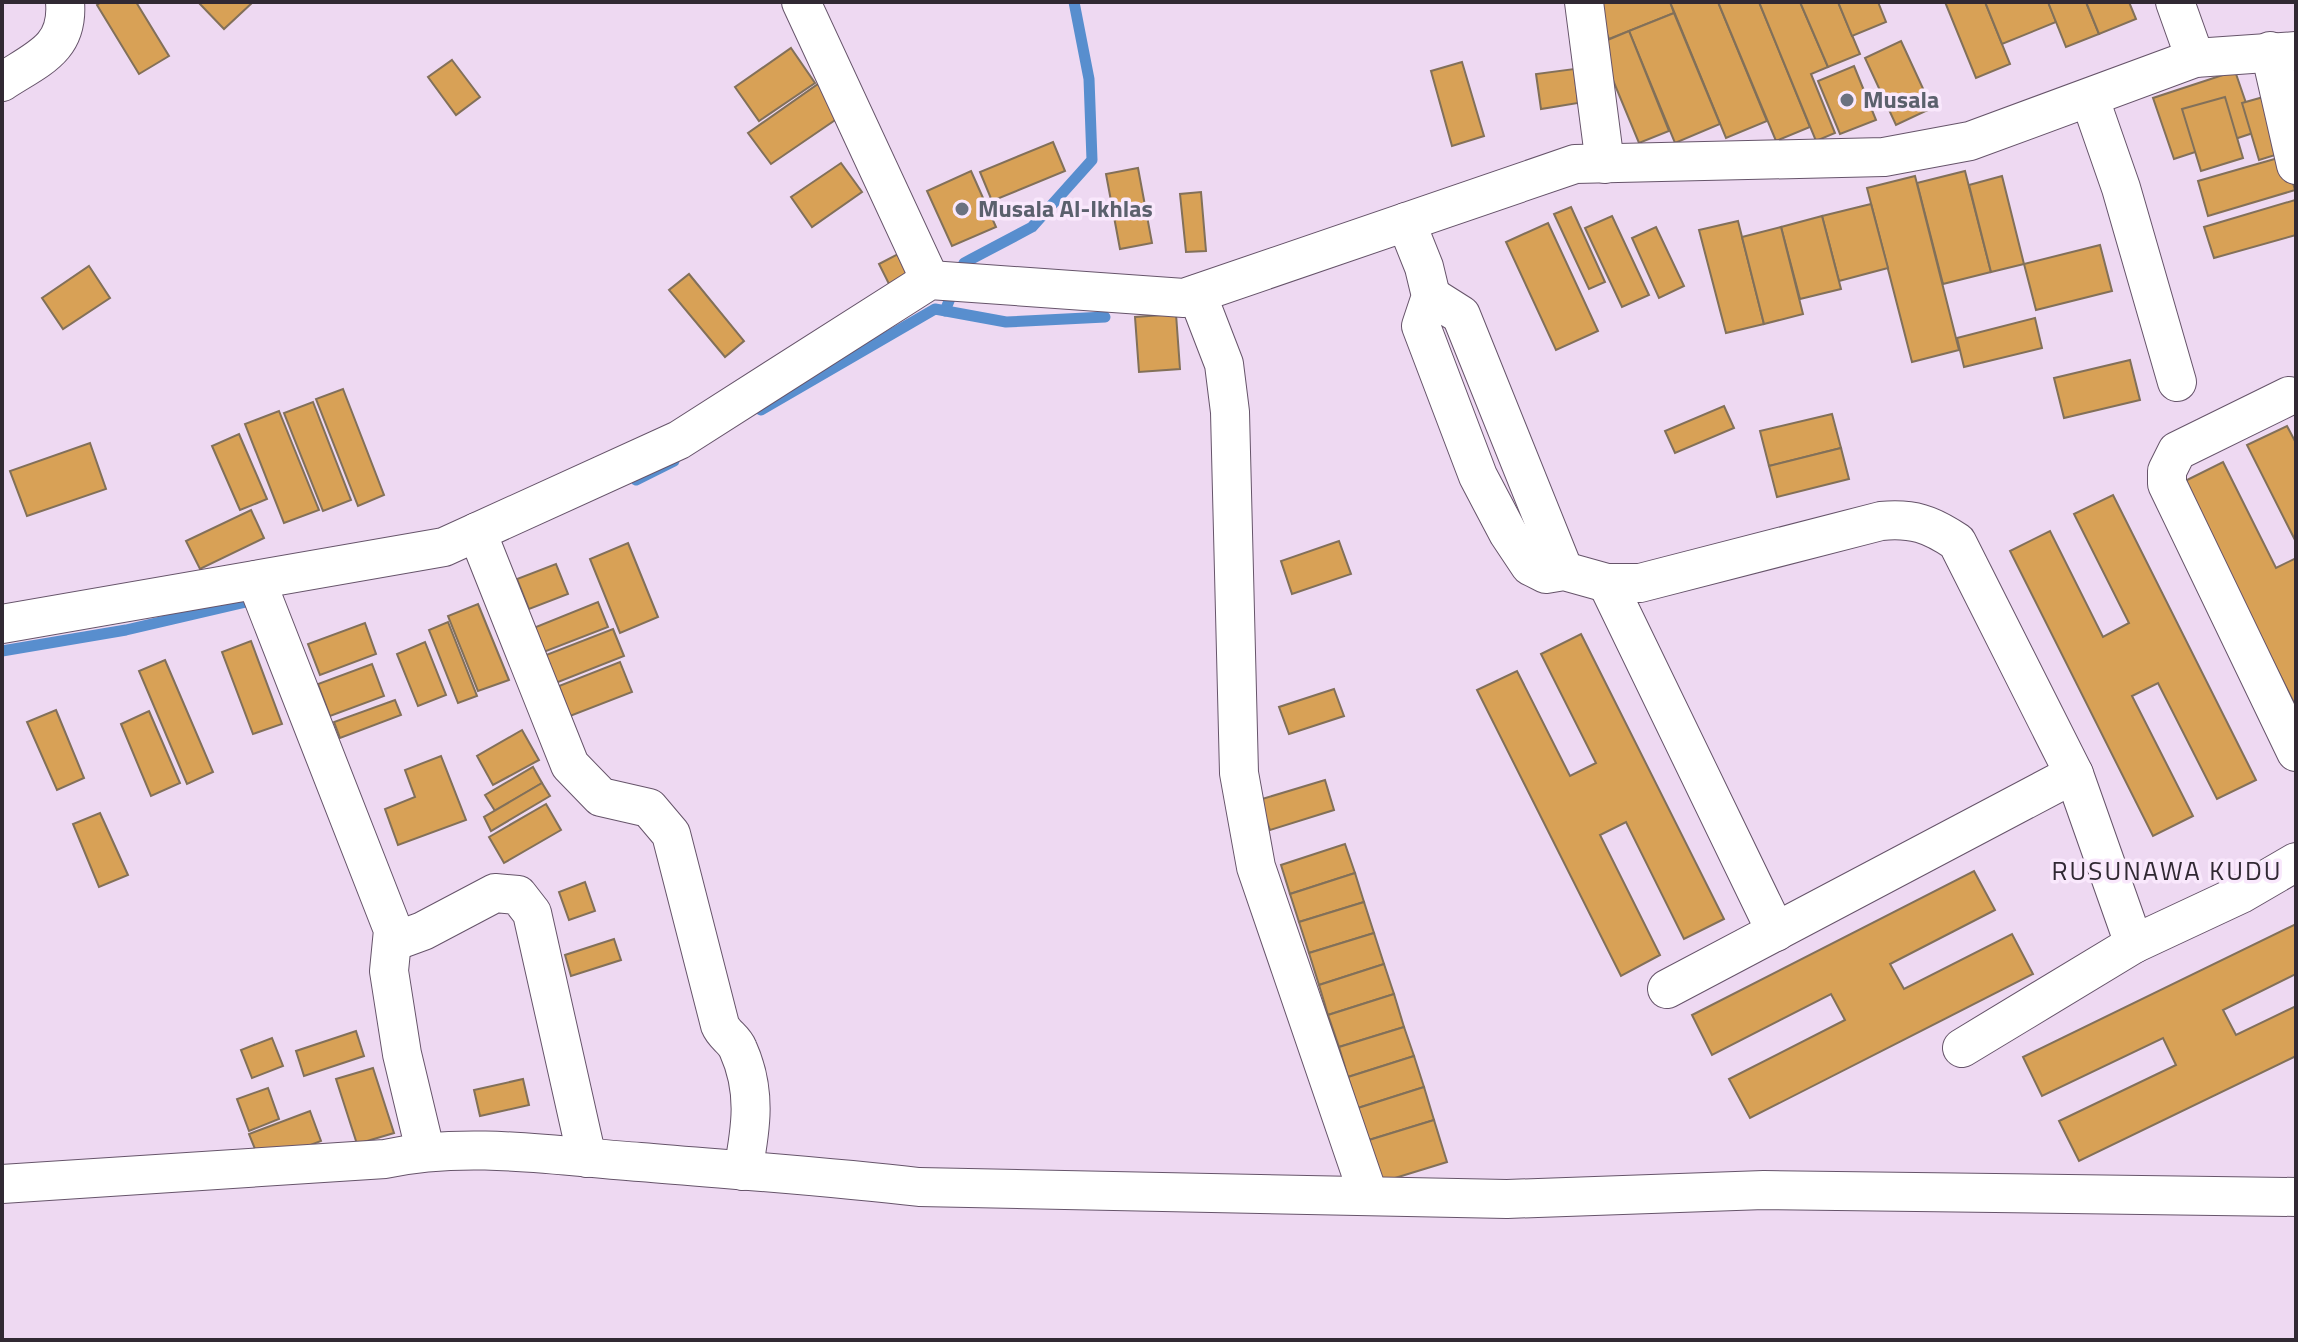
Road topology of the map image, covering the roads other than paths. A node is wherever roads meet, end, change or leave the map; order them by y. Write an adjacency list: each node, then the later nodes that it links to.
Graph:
1 (65, 2): 7 (street)
2 (801, 2): 12 (street)
3 (1584, 2): 9 (street)
4 (2175, 2): 6 (street)
5 (2283, 51): 6 (street); 10 (street)
6 (2195, 58): 8 (street)
7 (2, 82)
8 (2090, 99): 9 (street); 15 (street)
9 (1605, 164): 11 (street)
10 (2296, 165)
11 (1406, 222): 13 (street); 14 (street)
12 (930, 280): 13 (street); 19 (street)
13 (1197, 294): 36 (street)
14 (1431, 296): 16 (street); 18 (street)
15 (2177, 382)
16 (1492, 393): 18 (street); 20 (street)
17 (2289, 396): 24 (street)
18 (1451, 410): 20 (street)
19 (477, 532): 21 (street); 34 (street)
20 (1564, 571): 22 (street)
21 (256, 580): 23 (street); 28 (street)
22 (1607, 583): 25 (street); 27 (street)
23 (2, 624)
24 (2296, 752)
25 (2074, 774): 27 (street); 29 (street)
26 (2296, 862): 29 (street)
27 (1776, 932): 30 (street)
28 (393, 942): 32 (street); 33 (street)
29 (2134, 944): 31 (street)
30 (1667, 989)
31 (1962, 1048)
32 (425, 1150): 33 (street); 35 (street)
33 (587, 1158): 34 (street)
34 (743, 1171): 36 (street)
35 (2, 1184)
36 (1368, 1194): 37 (street)
37 (2296, 1197)

